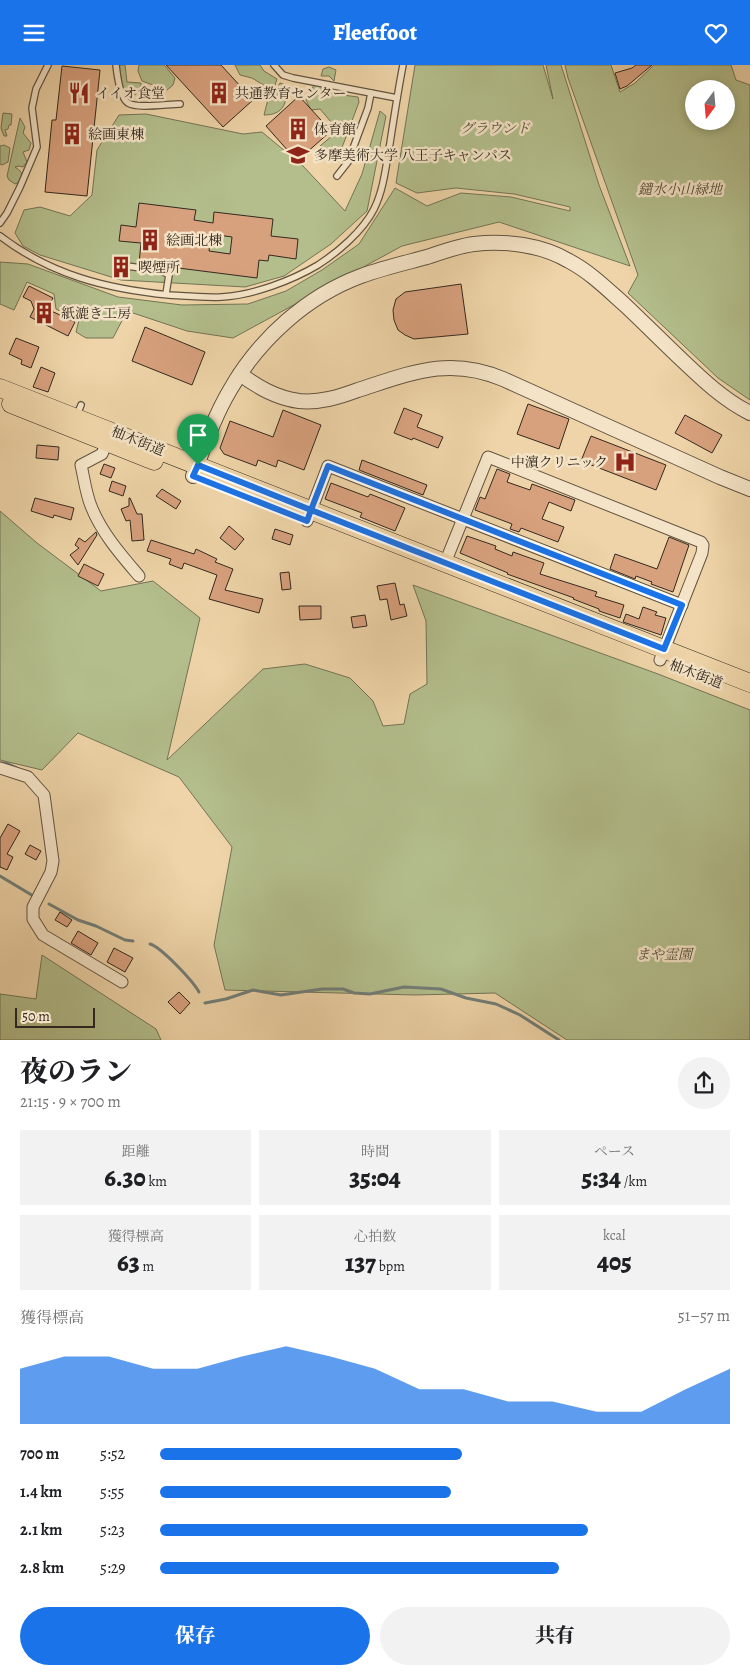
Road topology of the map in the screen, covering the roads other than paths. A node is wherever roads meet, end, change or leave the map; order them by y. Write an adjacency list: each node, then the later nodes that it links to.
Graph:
1 (48, 65): 9 (lane)
2 (116, 65): 7 (lane)
3 (274, 65): 5 (lane)
4 (403, 65): 6 (lane)
5 (371, 93): 6 (lane); 8 (lane)
6 (397, 98): 12 (lane)
7 (180, 104)
8 (337, 176)
9 (0, 223)
10 (0, 236): 12 (lane)
11 (127, 266): 12 (lane)
12 (166, 294)
13 (240, 374): 16 (street); 18 (street); 19 (street)
14 (0, 387): 18 (main road, 柚木街道)
15 (0, 401): 17 (main road, 柚木街道)
16 (750, 413)
17 (107, 442): 18 (main road, 柚木街道); 23 (street)
18 (195, 471): 20 (main road, 柚木街道)
19 (750, 489)
20 (309, 515): 21 (street); 22 (main road, 柚木街道); 25 (main road, 柚木街道)
21 (462, 519): 22 (street); 24 (street); 24 (street)
22 (445, 563): 25 (main road, 柚木街道)
23 (139, 576)
24 (682, 605): 25 (street)
25 (662, 654): 26 (main road, 柚木街道); 27 (main road, 柚木街道)
26 (750, 683)
27 (750, 695)
28 (0, 768): 29 (street)
29 (122, 982)

